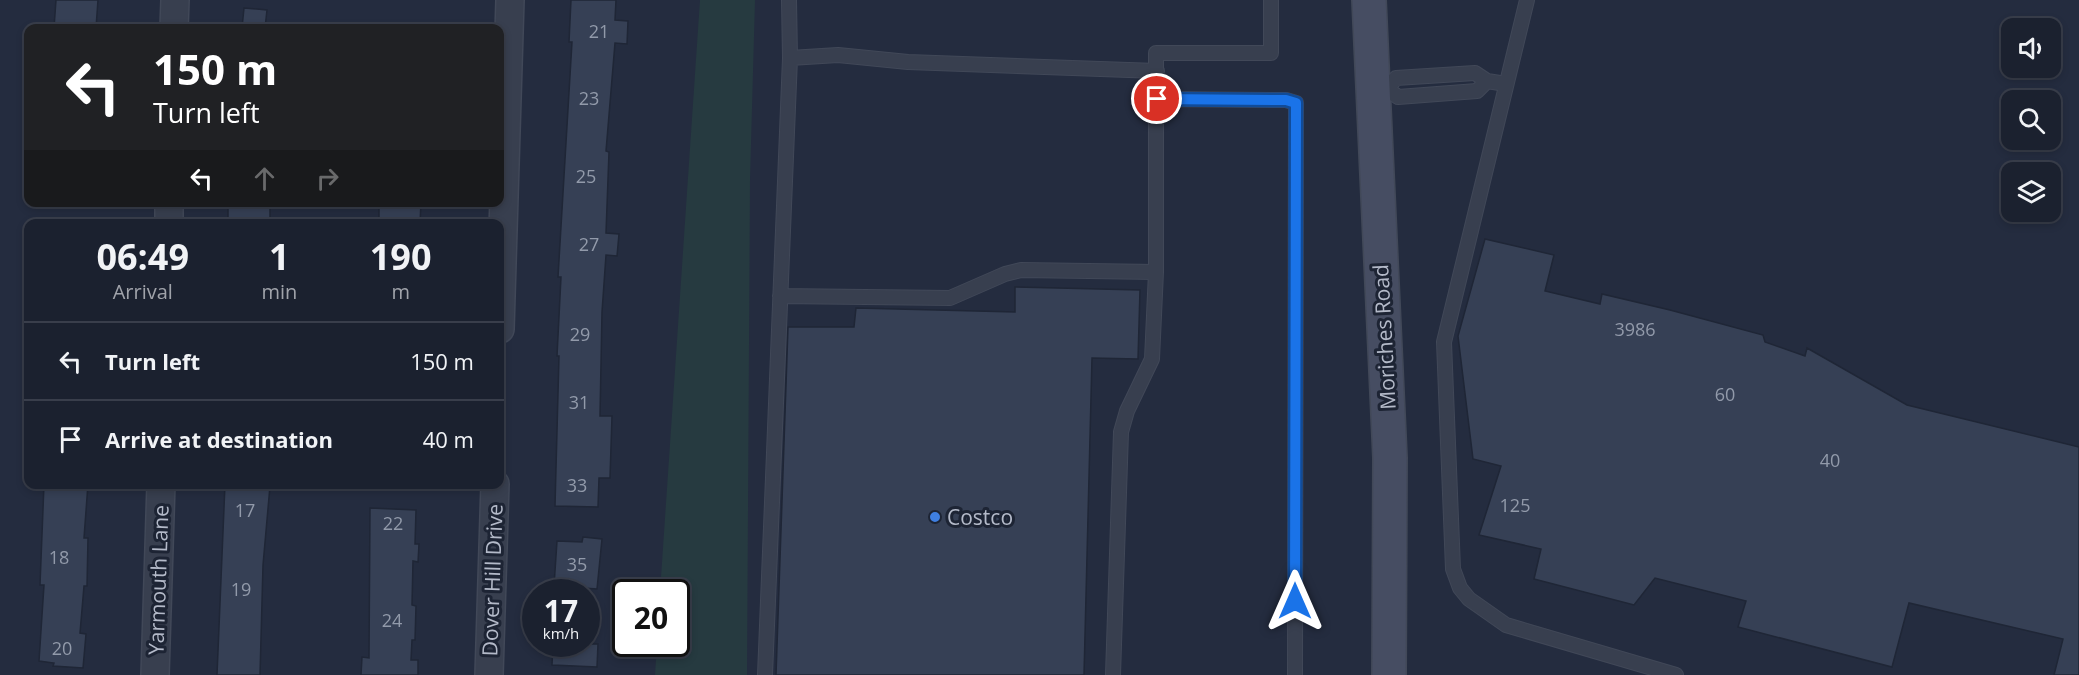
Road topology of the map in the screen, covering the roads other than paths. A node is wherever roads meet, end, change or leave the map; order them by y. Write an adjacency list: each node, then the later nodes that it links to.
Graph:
1 (175, 0): 7 (street)
2 (510, 0): 13 (street)
3 (789, 0): 8 (lane)
4 (1271, 0): 9 (lane)
5 (1369, 0): 11 (street, Moriches Road)
6 (1527, 0): 10 (lane)
7 (174, 24)
8 (790, 58): 9 (lane); 15 (lane)
9 (1157, 71): 12 (lane)
10 (1506, 84): 11 (lane); 24 (lane)
11 (1380, 90): 23 (street, Moriches Road)
12 (1157, 99): 14 (lane); 22 (lane)
13 (504, 197)
14 (1156, 272): 15 (lane); 21 (lane)
15 (780, 296): 20 (lane)
16 (161, 489): 18 (street, Yarmouth Lane)
17 (495, 489): 19 (street, Dover Hill Drive)
18 (155, 675)
19 (489, 675)
20 (765, 675)
21 (1113, 675)
22 (1295, 675)
23 (1389, 675)
24 (1676, 675)

